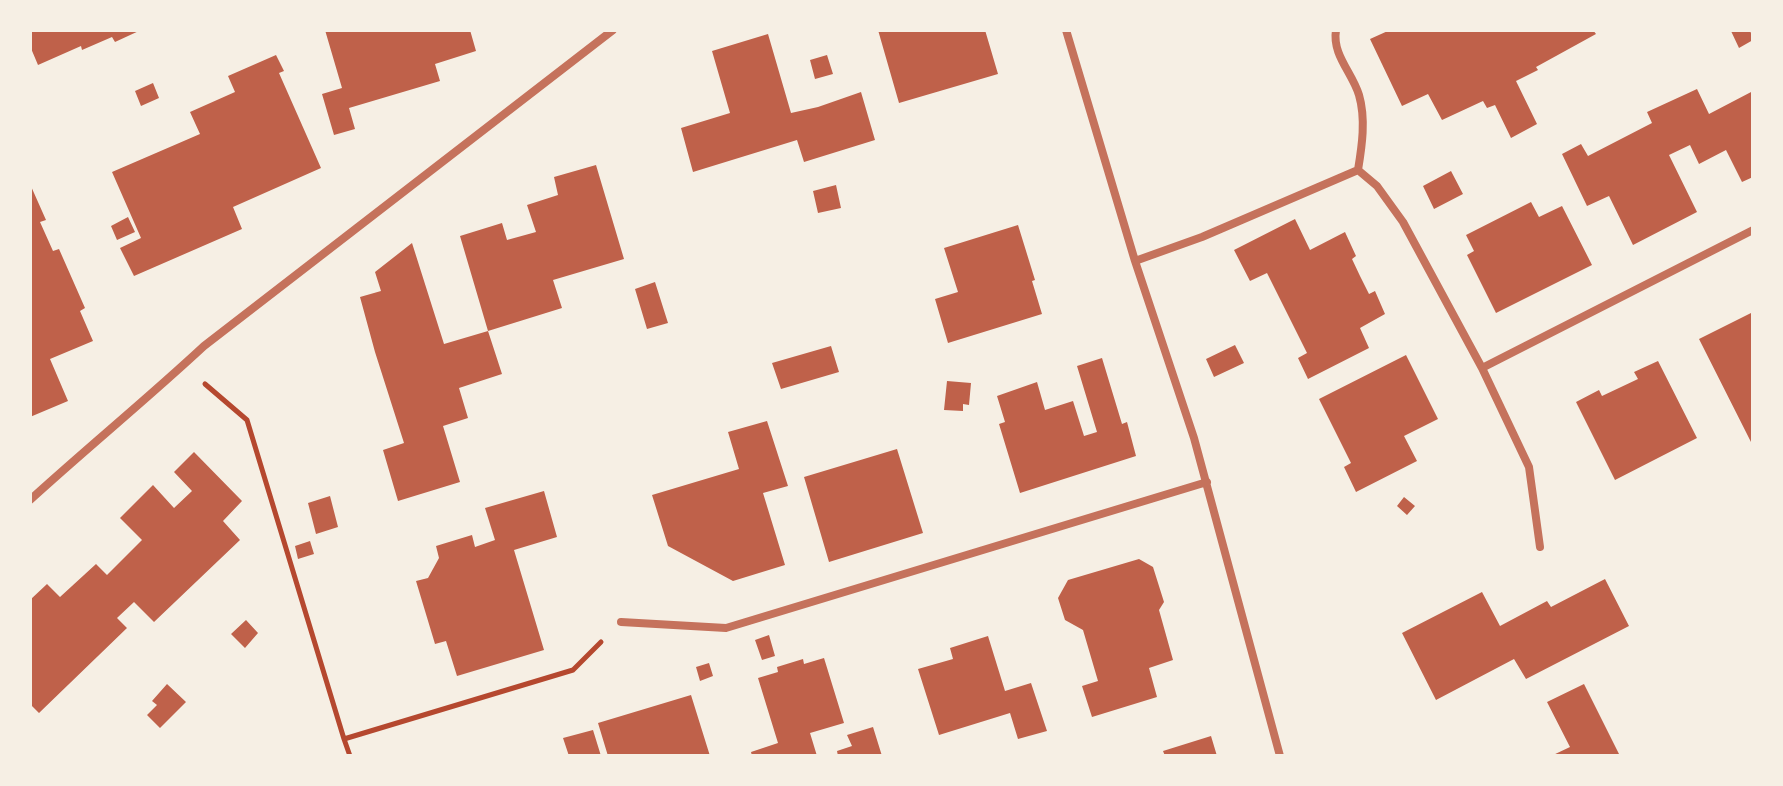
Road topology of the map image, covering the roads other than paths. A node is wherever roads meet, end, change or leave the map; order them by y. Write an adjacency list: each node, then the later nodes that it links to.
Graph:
1 (613, 30): 9 (street)
2 (1066, 30): 6 (street)
3 (1336, 30): 4 (street)
4 (1358, 170): 6 (street); 7 (street)
5 (1753, 230): 7 (street)
6 (1135, 261): 8 (street)
7 (1482, 368): 10 (street)
8 (1207, 482): 11 (street); 12 (street)
9 (30, 500)
10 (1540, 547)
11 (621, 622)
12 (1280, 756)

